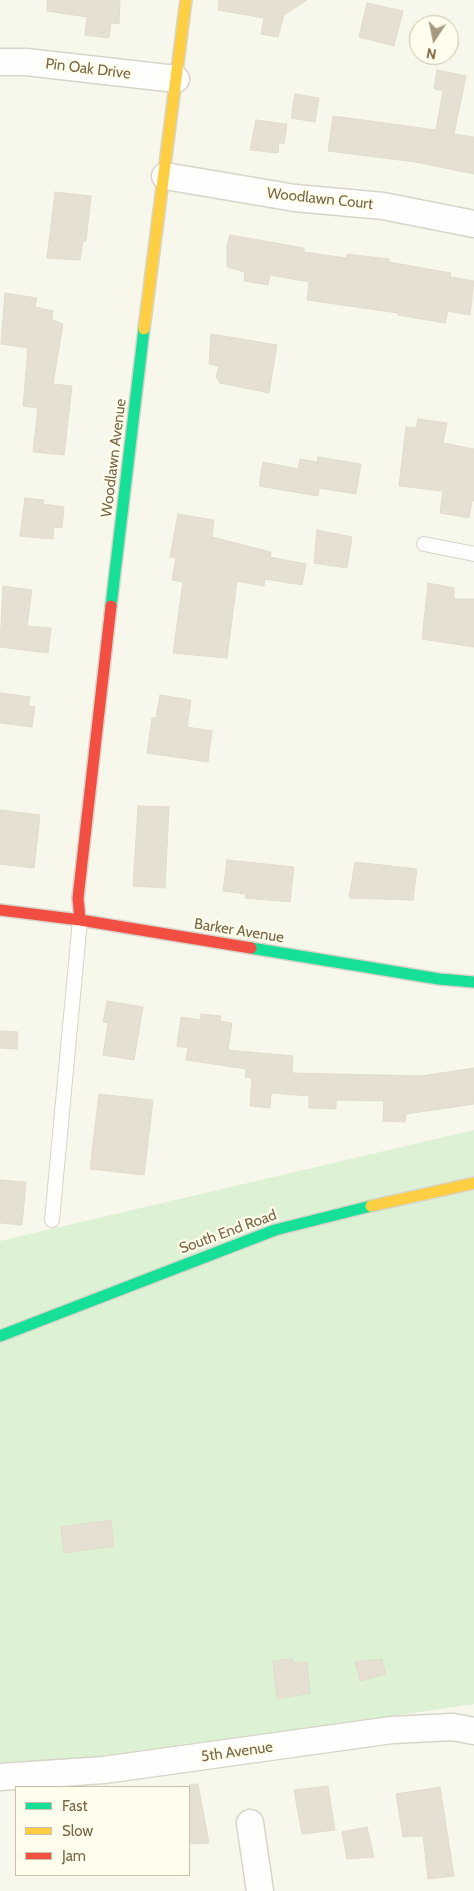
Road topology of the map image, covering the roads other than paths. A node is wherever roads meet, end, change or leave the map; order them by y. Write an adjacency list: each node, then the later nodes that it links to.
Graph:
1 (186, 0): 3 (street, Woodlawn Avenue)
2 (0, 62): 3 (street, Pin Oak Drive)
3 (176, 79): 4 (street, Woodlawn Avenue)
4 (165, 176): 5 (street, Woodlawn Court); 9 (street, Woodlawn Avenue)
5 (474, 224)
6 (424, 544): 7 (lane)
7 (474, 554)
8 (0, 910): 9 (street, Barker Avenue)
9 (80, 920): 10 (street, Barker Avenue); 12 (lane)
10 (474, 982)
11 (474, 1183): 13 (street, South End Road)
12 (52, 1220)
13 (0, 1336)
14 (474, 1731): 15 (street, 5th Avenue)
15 (0, 1777)
16 (250, 1823): 17 (street)
17 (260, 1891)

